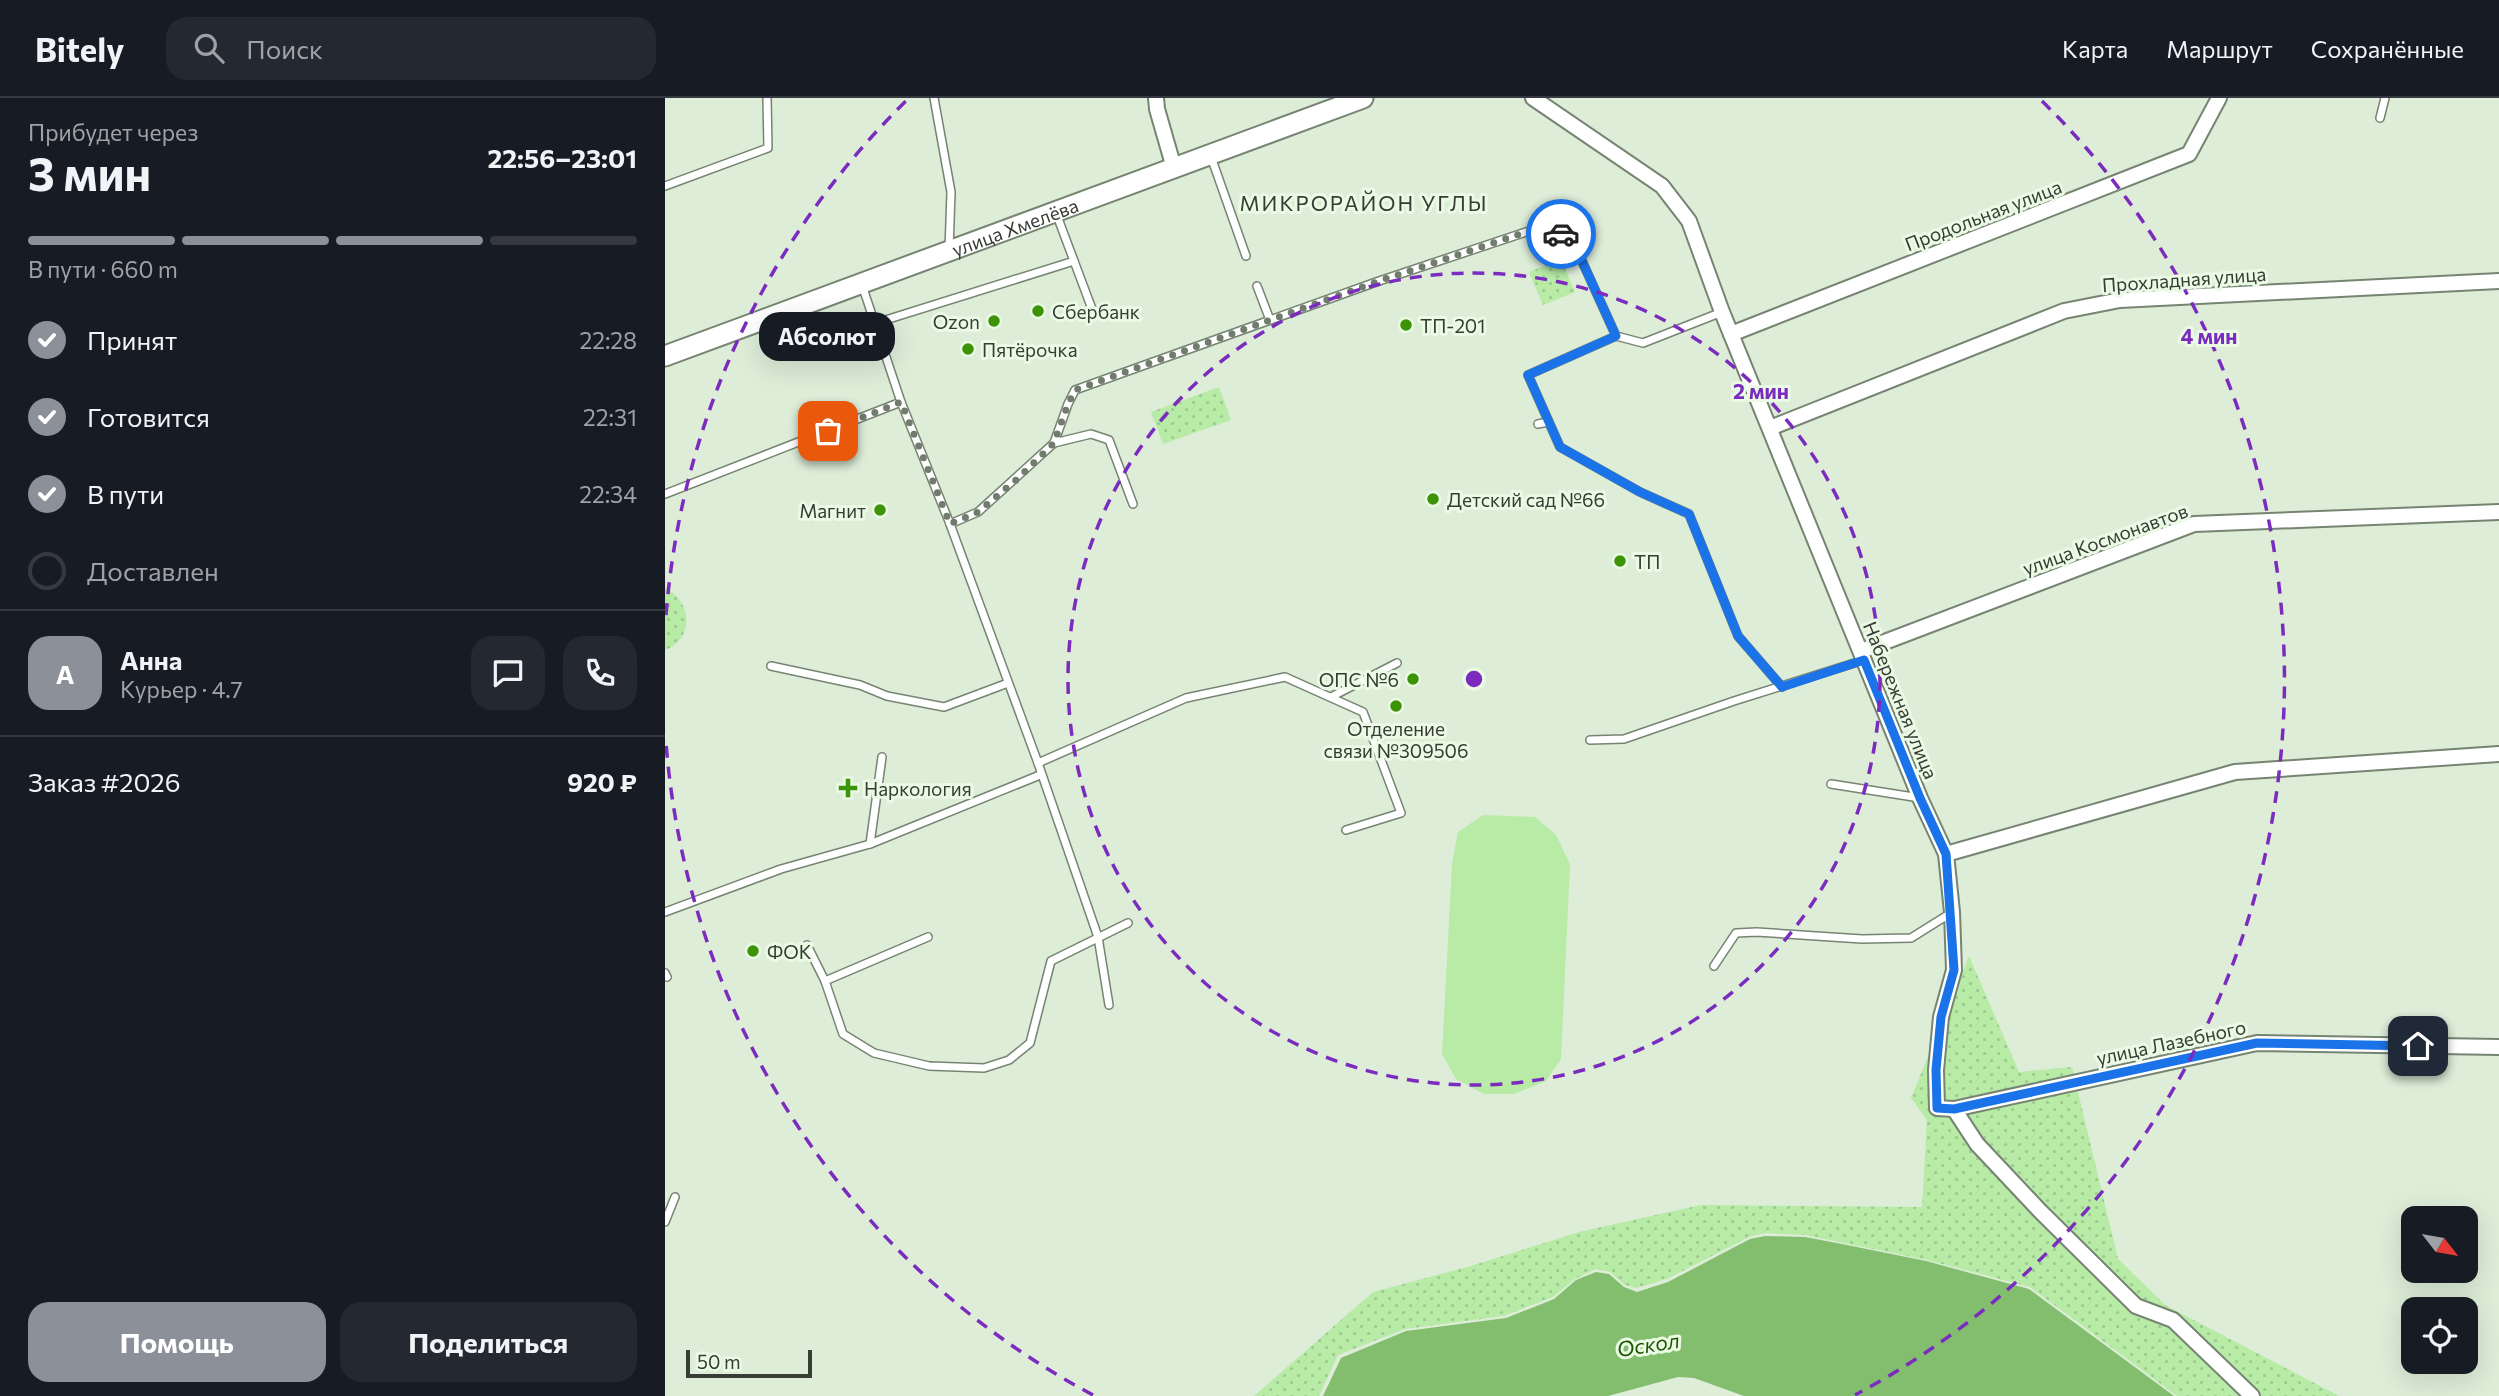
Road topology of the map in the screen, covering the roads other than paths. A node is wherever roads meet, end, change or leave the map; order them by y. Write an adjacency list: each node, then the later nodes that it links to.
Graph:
1 (767, 98): 11 (lane)
2 (934, 98): 13 (lane)
3 (1156, 98): 10 (street)
4 (1363, 98): 9 (main road, улица Хмелёва)
5 (1533, 98): 20 (street, Набережная улица)
6 (2220, 98): 23 (street, Продольная улица)
7 (2385, 98): 8 (lane)
8 (2381, 118)
9 (1210, 154): 10 (main road, улица Хмелёва); 14 (lane)
10 (1174, 167): 12 (main road, улица Хмелёва)
11 (665, 186)
12 (1055, 211): 13 (main road, улица Хмелёва); 15 (lane)
13 (949, 250): 17 (main road, улица Хмелёва)
14 (1246, 256)
15 (1074, 261): 19 (lane); 22 (lane)
16 (2499, 281): 29 (street, Прохладная улица)
17 (860, 282): 22 (lane); 25 (main road, улица Хмелёва)
18 (1257, 286): 21 (lane)
19 (1092, 309)
20 (1722, 312): 23 (street, Набережная улица); 24 (lane)
21 (1270, 320): 24 (lane); 30 (lane)
22 (876, 323): 26 (lane)
23 (1731, 334): 29 (street, Набережная улица)
24 (1616, 336): 27 (lane)
25 (665, 356)
26 (901, 402): 31 (lane); 34 (lane)
27 (1548, 422): 28 (lane); 39 (lane)
28 (1538, 424)
29 (1770, 428): 35 (street, Набережная улица)
30 (1054, 443): 32 (lane); 34 (lane)
31 (665, 494)
32 (1133, 504)
33 (2499, 512): 35 (street, улица Космонавтов)
34 (950, 524): 38 (lane)
35 (1863, 655): 39 (lane); 47 (street, Набережная улица)
36 (1397, 663): 40 (lane)
37 (771, 666): 38 (lane)
38 (1008, 683): 44 (lane)
39 (1782, 687): 41 (lane)
40 (1331, 697): 44 (lane); 48 (lane)
41 (1590, 740)
42 (2499, 754): 50 (street)
43 (882, 757): 49 (lane)
44 (1038, 763): 45 (lane)
45 (1040, 775): 49 (lane); 55 (lane)
46 (1831, 784): 47 (lane)
47 (1920, 798): 50 (street, Набережная улица)
48 (1346, 830)
49 (870, 844): 51 (lane)
50 (1946, 854): 52 (street, Набережная улица)
51 (665, 912)
52 (1952, 912): 57 (lane); 61 (street, Набережная улица)
53 (1128, 923): 55 (lane)
54 (928, 937): 58 (lane)
55 (1098, 937): 58 (lane); 59 (lane)
56 (807, 945): 58 (lane)
57 (1714, 966)
58 (825, 981)
59 (1109, 1005)
60 (2499, 1047): 62 (street, улица Лазебного)
61 (1937, 1108): 62 (street, улица Лазебного)
62 (1954, 1109): 65 (street)
63 (675, 1197): 64 (lane)
64 (665, 1222)
65 (2252, 1396)

